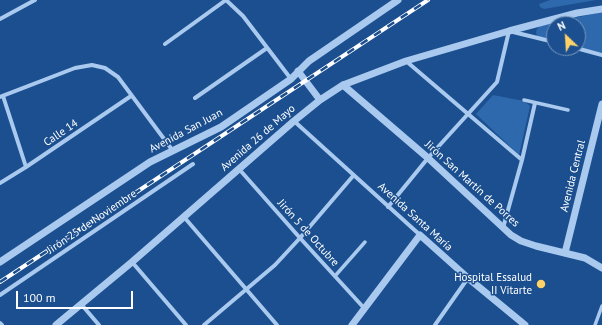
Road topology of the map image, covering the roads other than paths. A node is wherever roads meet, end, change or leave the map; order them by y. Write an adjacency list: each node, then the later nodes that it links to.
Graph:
1 (35, 0): 5 (street)
2 (226, 0): 8 (street); 9 (street)
3 (398, 0): 13 (street, Avenida San Juan)
4 (602, 9): 6 (street, Avenida 26 de Mayo)
5 (0, 19)
6 (509, 31): 7 (street, Avenida 26 de Mayo); 12 (street, Avenida 26 de Mayo); 24 (street)
7 (546, 40)
8 (165, 44)
9 (268, 48): 14 (street); 18 (street)
10 (586, 51): 11 (street)
11 (602, 55)
12 (406, 61): 15 (street, Avenida 26 de Mayo); 24 (street)
13 (298, 71): 14 (street, Avenida San Juan); 19 (street)
14 (291, 79): 26 (street, Avenida San Juan)
15 (343, 85): 19 (street, Avenida 26 de Mayo); 27 (street, Jirón San Martín de Porres)
16 (131, 96): 17 (street); 26 (street); 30 (street, Calle 14)
17 (2, 97): 30 (street)
18 (195, 98)
19 (320, 100): 25 (street, Avenida 26 de Mayo)
20 (524, 100): 21 (street)
21 (535, 104): 23 (street); 28 (street)
22 (602, 104): 40 (street, Avenida Central)
23 (568, 110)
24 (467, 114): 27 (street); 28 (street)
25 (294, 121): 31 (street, Avenida 26 de Mayo); 32 (street, Avenida Santa María)
26 (173, 151): 41 (street, Avenida San Juan)
27 (428, 158): 34 (street); 36 (street, Jirón San Martín de Porres)
28 (522, 160): 36 (street)
29 (194, 164): 47 (street, Jirón 25 de Noviembre)
30 (26, 167): 33 (street, Calle 14)
31 (239, 169): 35 (street, Avenida 26 de Mayo); 38 (street, Jirón 5 de Octubre)
32 (353, 176): 34 (street, Avenida Santa María); 38 (street)
33 (0, 183)
34 (388, 207): 37 (street, Avenida Santa María)
35 (184, 217): 42 (street, Avenida 26 de Mayo); 46 (street)
36 (503, 228): 40 (street, Jirón San Martín de Porres)
37 (420, 235): 45 (street, Avenida Santa María); 50 (street)
38 (300, 238): 44 (street, Jirón 5 de Octubre); 46 (street)
39 (365, 242): 44 (street)
40 (566, 253): 43 (street, Jirón San Martín de Porres)
41 (0, 262)
42 (132, 262): 48 (street, Avenida 26 de Mayo); 53 (street)
43 (602, 268)
44 (335, 276): 50 (street, Jirón 5 de Octubre)
45 (468, 278): 57 (street); 58 (street, Avenida Santa María)
46 (246, 290): 54 (street); 55 (street)
47 (0, 295)
48 (81, 304): 51 (street, Avenida 26 de Mayo); 52 (street)
49 (602, 306): 59 (street)
50 (364, 308): 56 (street)
51 (56, 325)
52 (99, 325)
53 (186, 325)
54 (204, 325)
55 (277, 325)
56 (352, 325)
57 (435, 325)
58 (525, 325)
59 (595, 325)

